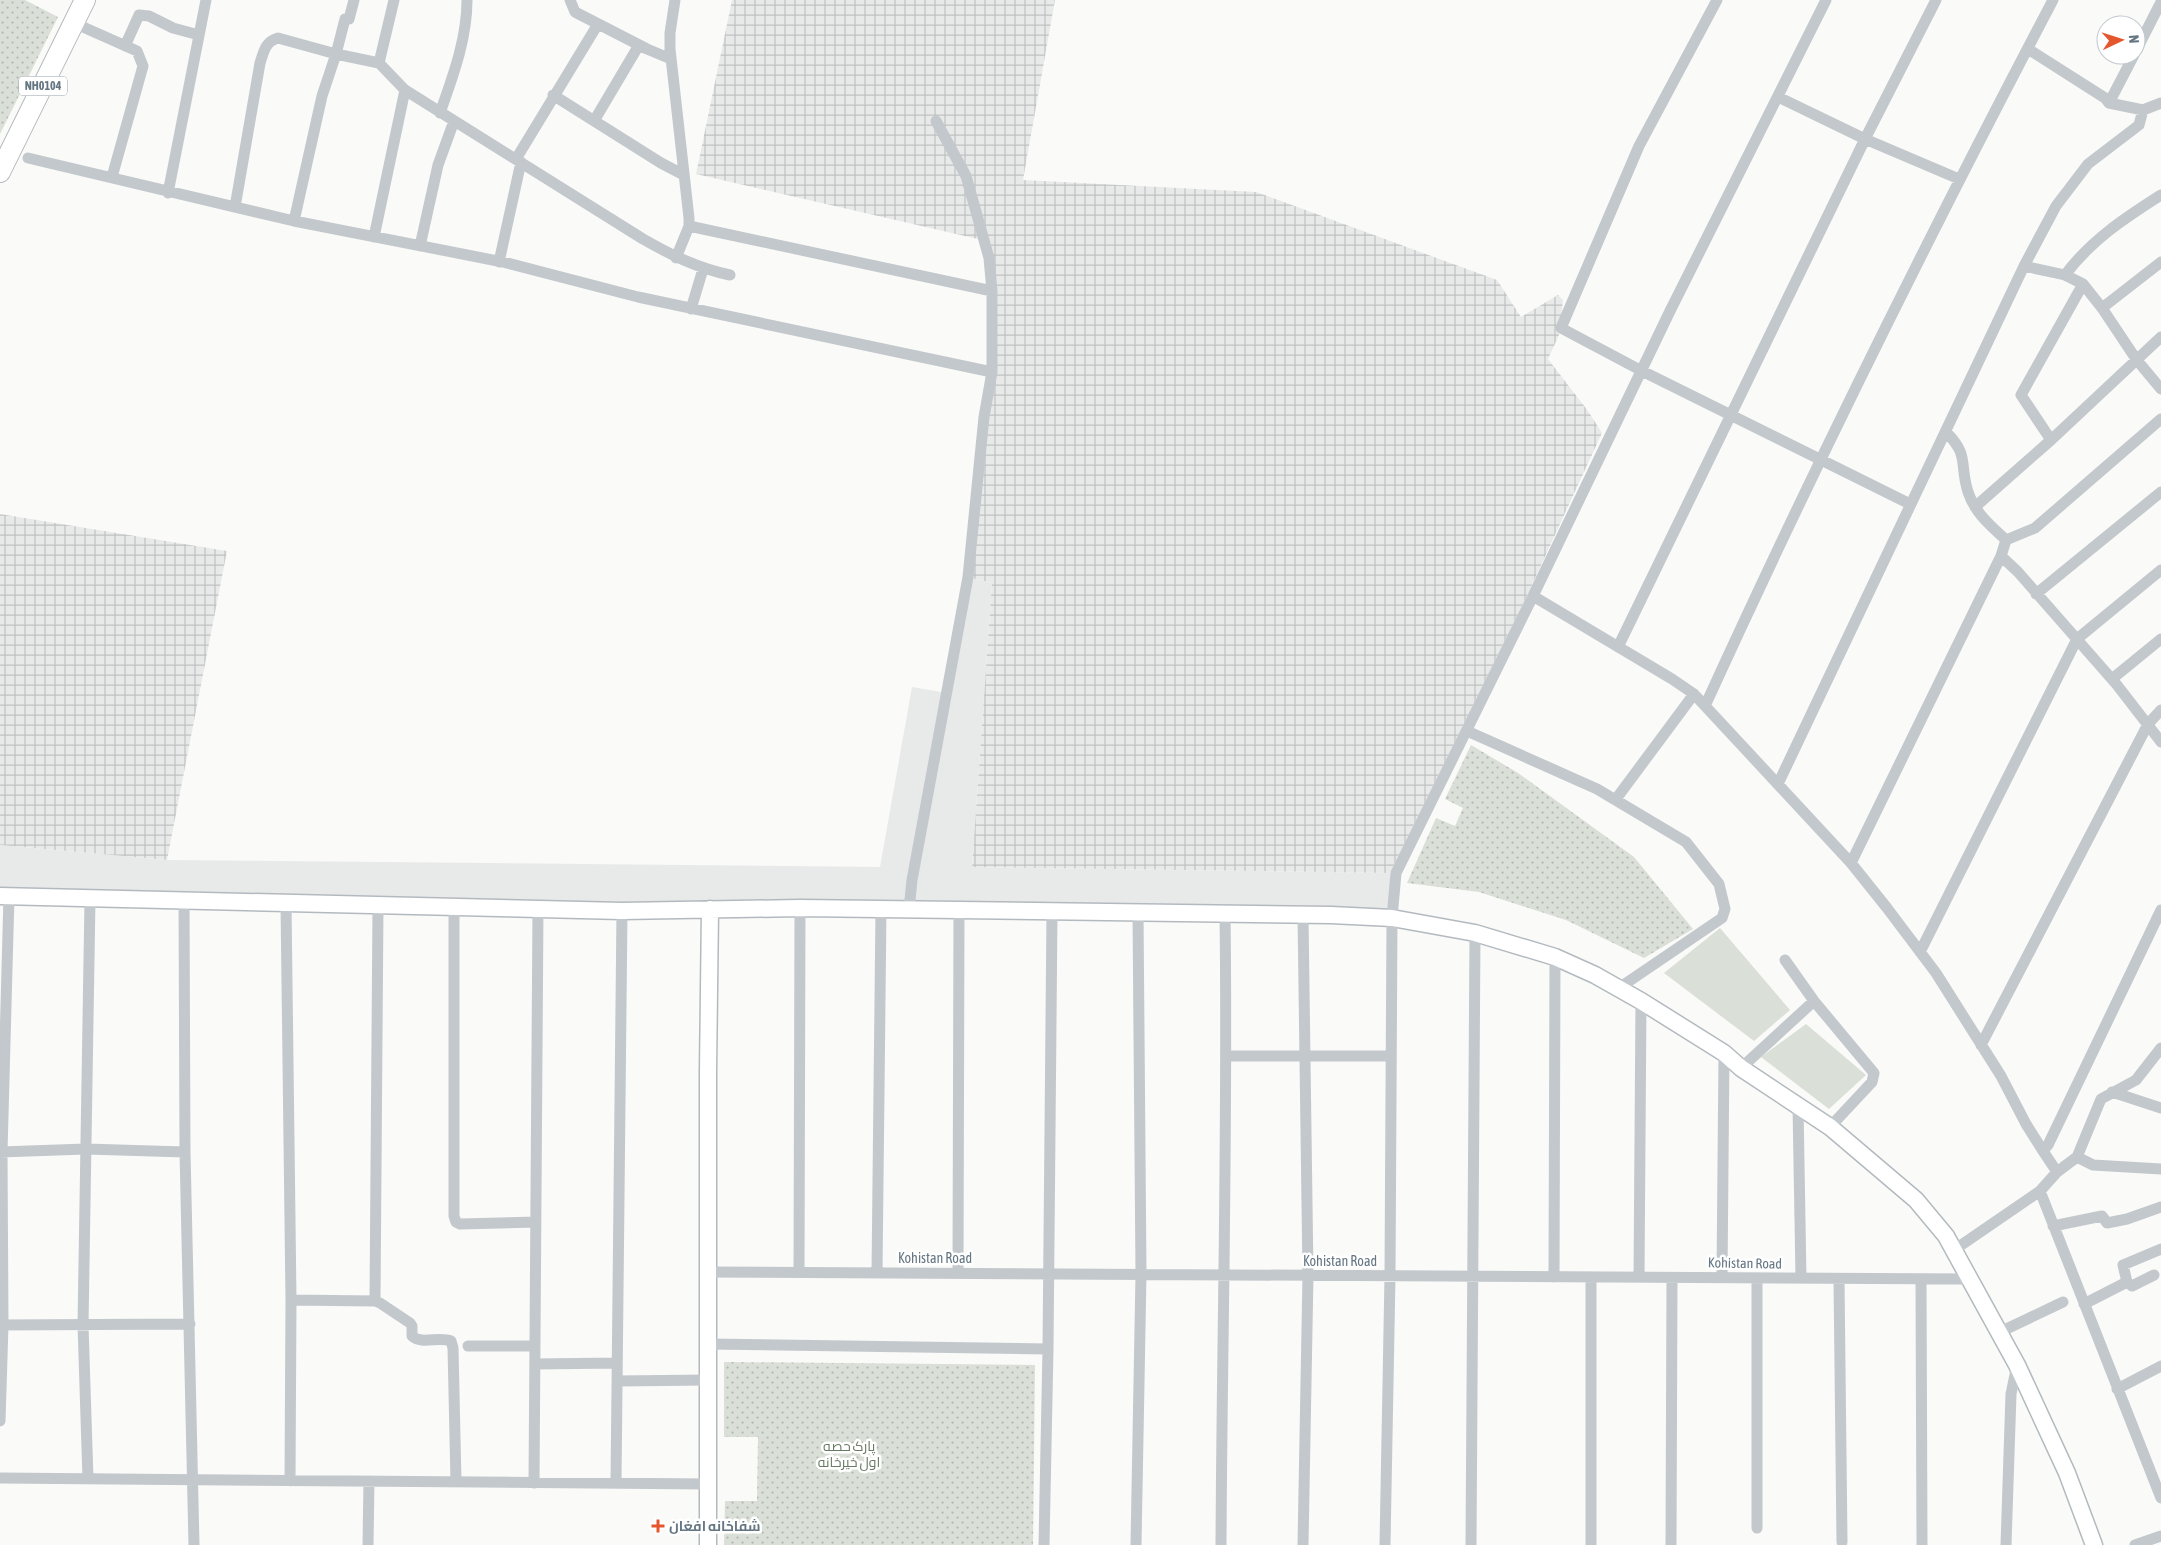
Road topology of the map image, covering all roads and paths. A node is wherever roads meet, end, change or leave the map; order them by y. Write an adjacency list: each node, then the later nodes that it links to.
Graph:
1 (85, 0): 13 (highway, NH0104)
2 (206, 0): 16 (street)
3 (354, 0): 20 (street)
4 (394, 0): 22 (street)
5 (467, 0): 30 (street)
6 (570, 0): 14 (street)
7 (675, 0): 21 (street)
8 (1717, 0): 61 (street)
9 (1826, 0): 26 (street)
10 (1936, 0): 34 (street)
11 (2053, 0): 19 (street)
12 (2161, 2): 15 (street)
13 (74, 23): 18 (street); 37 (highway, NH0104)
14 (598, 24): 17 (street); 25 (street)
15 (2146, 31)
16 (199, 35): 18 (street); 41 (street)
17 (639, 45): 21 (street); 32 (street)
18 (125, 46): 39 (street)
19 (2028, 49): 27 (street); 40 (street)
20 (336, 54): 22 (street); 43 (street); 44 (street)
21 (671, 58): 38 (street)
22 (379, 63): 24 (street)
23 (2129, 65): 27 (street)
24 (405, 90): 30 (street); 46 (street)
25 (553, 95): 32 (street); 36 (street)
26 (1778, 97): 34 (street); 61 (street)
27 (2109, 103): 29 (street)
28 (2161, 103): 29 (street)
29 (2143, 110): 51 (street)
30 (440, 112): 31 (street)
31 (454, 121): 36 (street); 47 (street)
32 (594, 121): 38 (street)
33 (936, 121): 56 (street)
34 (1866, 139): 40 (street); 64 (street)
35 (28, 158): 39 (street)
36 (518, 160): 48 (street); 49 (street)
37 (0, 172)
38 (684, 175): 45 (street)
39 (112, 178): 41 (street)
40 (1960, 179): 68 (street)
41 (168, 193): 43 (street)
42 (2161, 194): 54 (street)
43 (235, 207): 44 (street)
44 (294, 221): 46 (street)
45 (688, 226): 48 (street); 56 (street)
46 (374, 237): 47 (street)
47 (420, 246): 49 (street)
48 (676, 258): 52 (street)
49 (499, 262): 58 (street)
50 (2161, 262): 57 (street)
51 (2024, 266): 54 (street); 66 (street)
52 (703, 269): 53 (street); 58 (street)
53 (730, 275)
54 (2065, 275): 55 (street)
55 (2083, 284): 57 (street); 67 (street)
56 (992, 291): 62 (street)
57 (2102, 308): 60 (street)
58 (691, 309): 62 (street)
59 (2161, 337): 60 (street)
60 (2136, 359): 63 (street); 67 (street)
61 (1642, 371): 64 (street); 76 (street)
62 (992, 372): 100 (street)
63 (2161, 389)
64 (1730, 415): 68 (street); 79 (street)
65 (2161, 419): 72 (street)
66 (1946, 432): 70 (street); 71 (street)
67 (2051, 440): 71 (street)
68 (1821, 460): 70 (street); 82 (street)
69 (2161, 492): 75 (street)
70 (1910, 504): 87 (street)
71 (1975, 507): 72 (street)
72 (2006, 540): 73 (street)
73 (2000, 556): 75 (street); 89 (street)
74 (2161, 570): 77 (street)
75 (2036, 594): 77 (street)
76 (1533, 596): 79 (street); 85 (street)
77 (2077, 639): 80 (street); 110 (street)
78 (2161, 639): 80 (street)
79 (1618, 647): 81 (street)
80 (2112, 679): 84 (street)
81 (1694, 694): 82 (street); 88 (street)
82 (1705, 706): 87 (street)
83 (2161, 710): 84 (street)
84 (2148, 724): 86 (street); 116 (street)
85 (1467, 731): 88 (street); 108 (street)
86 (2161, 742)
87 (1778, 784): 89 (street)
88 (1616, 799): 113 (street)
89 (1851, 863): 110 (street)
90 (5, 896): 91 (main road); 129 (street)
91 (90, 899): 92 (main road); 127 (street)
92 (184, 900): 93 (main road); 130 (street)
93 (286, 903): 94 (main road); 162 (street)
94 (378, 906): 95 (main road); 163 (street)
95 (454, 907): 96 (main road); 136 (street)
96 (538, 908): 103 (main road); 136 (street)
97 (800, 908): 98 (main road); 99 (main road); 141 (street)
98 (710, 909): 103 (main road); 140 (main road)
99 (881, 909): 100 (main road); 142 (street)
100 (909, 910): 101 (main road)
101 (958, 910): 104 (main road); 143 (street)
102 (2161, 910): 128 (street)
103 (622, 911): 174 (street)
104 (1052, 912): 105 (main road); 144 (street)
105 (1138, 913): 106 (main road); 145 (street)
106 (1224, 914): 107 (main road); 119 (street)
107 (1304, 915): 108 (main road); 120 (street)
108 (1392, 918): 109 (main road); 121 (street)
109 (1475, 933): 111 (main road); 150 (street)
110 (1920, 952): 116 (street)
111 (1555, 957): 113 (main road); 151 (street)
112 (1785, 960): 115 (street)
113 (1619, 988): 114 (main road)
114 (1641, 1001): 118 (main road); 153 (street)
115 (1814, 1001): 122 (street); 126 (street)
116 (1981, 1045): 128 (street)
117 (2161, 1048): 123 (street)
118 (1724, 1053): 122 (main road); 155 (street)
119 (1227, 1056): 120 (street); 146 (street)
120 (1306, 1056): 121 (street); 148 (street)
121 (1391, 1056): 149 (street)
122 (1741, 1068): 124 (main road)
123 (2112, 1092): 125 (street); 131 (street)
124 (1798, 1106): 126 (main road); 157 (street)
125 (2161, 1108)
126 (1830, 1127): 139 (main road)
127 (86, 1149): 129 (street); 130 (street); 168 (street)
128 (2043, 1151): 133 (street)
129 (1, 1152): 167 (street)
130 (185, 1152): 166 (street)
131 (2077, 1157): 132 (street); 133 (street)
132 (2161, 1169)
133 (2057, 1172): 134 (street)
134 (2040, 1191): 137 (street); 139 (street)
135 (2161, 1207): 137 (street)
136 (536, 1222): 172 (street)
137 (2053, 1226): 165 (street)
138 (2161, 1249): 161 (street)
139 (1954, 1250): 160 (main road)
140 (708, 1272): 141 (street, Kohistan Road); 170 (main road)
141 (799, 1272): 142 (street, Kohistan Road)
142 (877, 1273): 143 (street, Kohistan Road)
143 (958, 1273): 144 (street, Kohistan Road)
144 (1048, 1274): 145 (street, Kohistan Road); 173 (street)
145 (1141, 1274): 146 (street, Kohistan Road); 200 (street)
146 (1223, 1275): 148 (street, Kohistan Road); 201 (street)
147 (2154, 1275): 161 (street)
148 (1308, 1276): 149 (street, Kohistan Road); 202 (street)
149 (1390, 1276): 150 (street, Kohistan Road); 203 (street)
150 (1473, 1276): 151 (street, Kohistan Road); 204 (street)
151 (1554, 1277): 152 (street, Kohistan Road)
152 (1591, 1277): 153 (street, Kohistan Road); 205 (street)
153 (1639, 1277): 154 (street, Kohistan Road)
154 (1672, 1278): 155 (street, Kohistan Road); 206 (street)
155 (1722, 1278): 156 (street, Kohistan Road)
156 (1757, 1278): 157 (street, Kohistan Road); 193 (street)
157 (1801, 1278): 158 (street, Kohistan Road)
158 (1839, 1279): 159 (street, Kohistan Road); 195 (street)
159 (1921, 1280): 160 (street, Kohistan Road); 207 (street)
160 (1971, 1280): 169 (main road)
161 (2127, 1282): 165 (street)
162 (291, 1300): 163 (street); 186 (street)
163 (375, 1301): 188 (street)
164 (2063, 1302): 169 (street)
165 (2084, 1304): 180 (street)
166 (190, 1324): 168 (street); 185 (street)
167 (2, 1325): 168 (street); 181 (street)
168 (83, 1326): 184 (street)
169 (2000, 1332): 176 (main road)
170 (708, 1344): 173 (street); 178 (main road)
171 (468, 1346): 172 (street)
172 (535, 1346): 175 (street)
173 (1048, 1349): 199 (street)
174 (617, 1363): 175 (street); 179 (street)
175 (535, 1364): 189 (street)
176 (2017, 1366): 208 (street); 209 (main road)
177 (2161, 1366): 180 (street)
178 (708, 1380): 179 (street); 191 (main road)
179 (617, 1381): 190 (street)
180 (2117, 1389): 182 (street)
181 (0, 1421)
182 (2156, 1468): 192 (street)
183 (0, 1478): 184 (street)
184 (88, 1479): 185 (street)
185 (193, 1480): 186 (street); 196 (street)
186 (290, 1481): 187 (street)
187 (369, 1482): 188 (street); 197 (street)
188 (456, 1482): 189 (street)
189 (534, 1483): 190 (street)
190 (616, 1483): 191 (street)
191 (708, 1484): 198 (main road)
192 (2161, 1498)
193 (1757, 1528)
194 (2161, 1536): 210 (street)
195 (1842, 1542)
196 (194, 1545)
197 (368, 1545)
198 (708, 1545)
199 (1044, 1545)
200 (1136, 1545)
201 (1221, 1545)
202 (1303, 1545)
203 (1385, 1545)
204 (1470, 1545)
205 (1591, 1545)
206 (1671, 1545)
207 (1922, 1545)
208 (2006, 1545)
209 (2094, 1545)
210 (2136, 1545)

